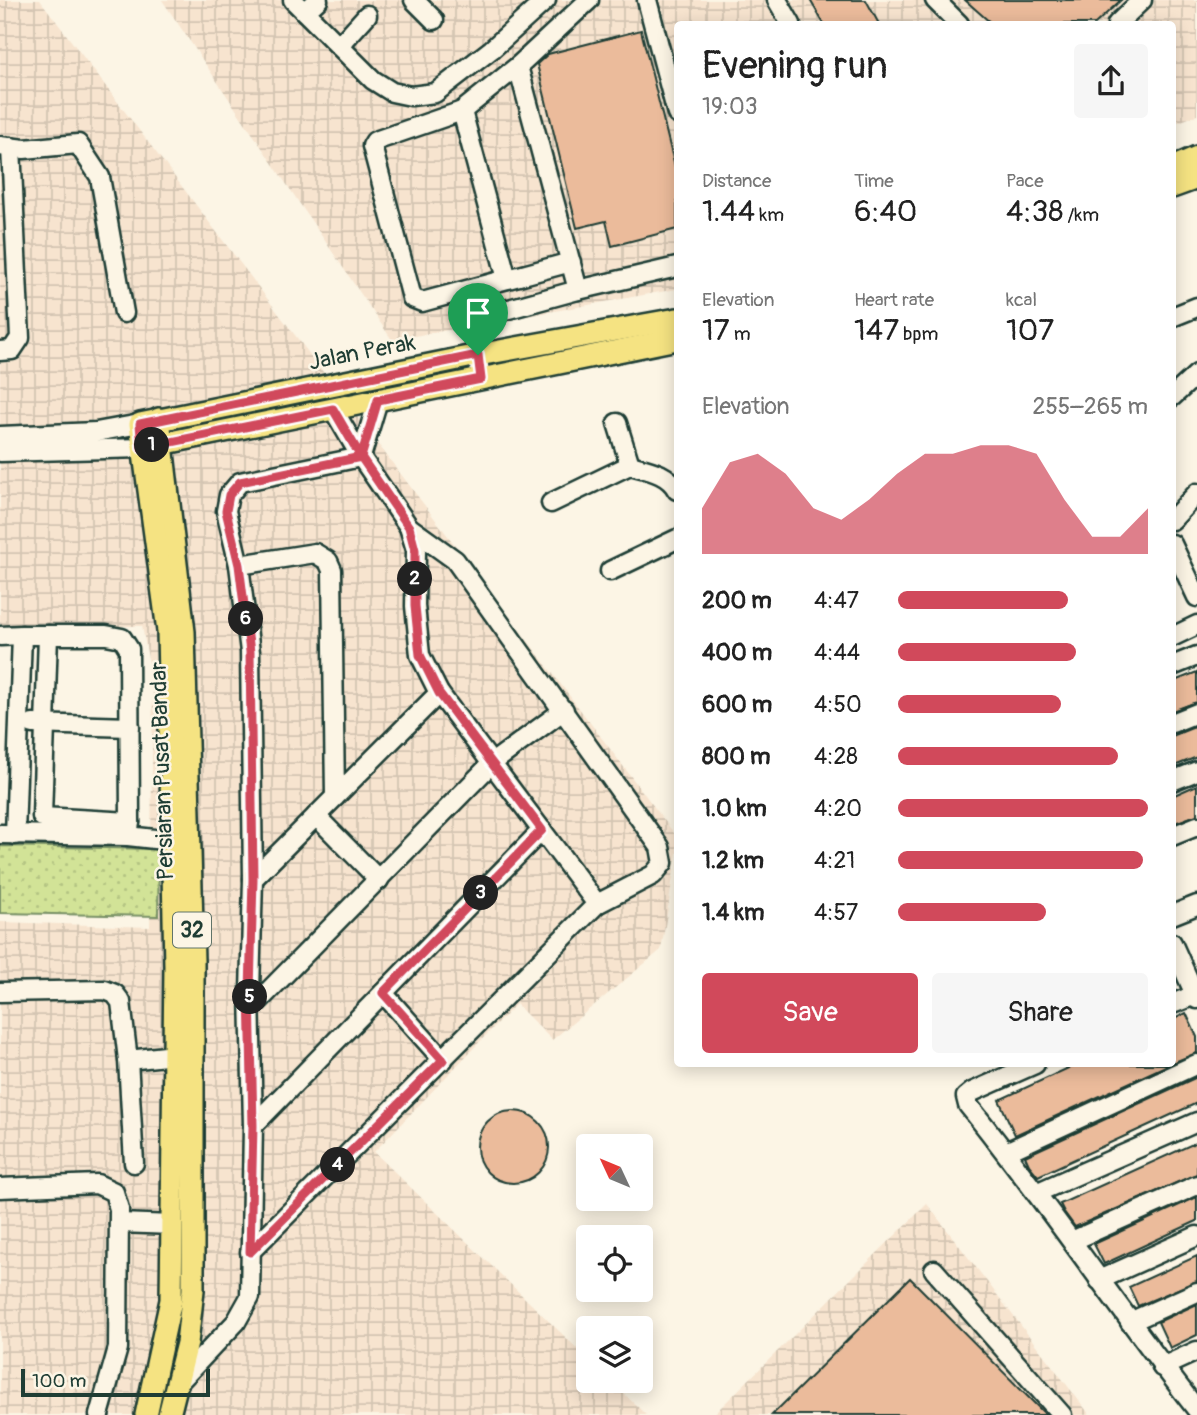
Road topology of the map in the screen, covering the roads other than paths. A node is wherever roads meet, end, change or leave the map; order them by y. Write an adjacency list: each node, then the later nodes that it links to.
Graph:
1 (414, 0): 10 (street)
2 (547, 0): 14 (street)
3 (589, 0): 15 (street)
4 (647, 0): 16 (street)
5 (777, 0): 11 (street)
6 (1142, 0): 13 (street)
7 (941, 2): 12 (street)
8 (306, 4): 14 (street)
9 (367, 15): 14 (street)
10 (434, 20)
11 (789, 21)
12 (957, 21)
13 (1120, 21)
14 (339, 46)
15 (518, 66): 17 (street); 23 (street)
16 (674, 103)
17 (462, 111): 25 (street); 25 (street)
18 (5, 147): 28 (street); 32 (street)
19 (1197, 157): 20 (main road)
20 (1176, 166)
21 (1197, 178): 22 (main road)
22 (1176, 186)
23 (571, 262): 25 (street); 26 (street)
24 (674, 268): 26 (street)
25 (507, 279)
26 (578, 290): 33 (street)
27 (1197, 307): 29 (street)
28 (124, 313)
29 (1176, 315)
30 (674, 320): 33 (main road, Jalan Perak)
31 (674, 340): 36 (main road)
32 (0, 351)
33 (478, 355): 35 (main road, Jalan Perak); 36 (street)
34 (1197, 374): 37 (street)
35 (359, 379): 38 (main road); 40 (main road, Jalan Perak)
36 (481, 379): 38 (main road)
37 (1176, 393)
38 (385, 398): 39 (main road); 45 (street)
39 (333, 409): 43 (main road); 45 (street)
40 (149, 422): 42 (street); 43 (main road, Persiaran Pusat Bandar / 32)
41 (617, 423): 46 (street)
42 (0, 436)
43 (152, 445): 44 (street); 81 (main road, Persiaran Pusat Bandar / 32); 116 (main road, Persiaran Pusat Bandar / 32)
44 (0, 453)
45 (361, 457): 51 (street); 54 (street)
46 (631, 465): 47 (street); 49 (street)
47 (674, 483)
48 (1197, 493): 50 (street)
49 (551, 503)
50 (1176, 516)
51 (409, 527): 64 (street); 65 (street)
52 (674, 540): 55 (street)
53 (1176, 552): 56 (street)
54 (239, 565): 74 (street); 82 (street)
55 (610, 571)
56 (1197, 597)
57 (1197, 625): 60 (street)
58 (22, 635): 59 (street); 61 (street); 68 (street)
59 (48, 635): 69 (street); 70 (street)
60 (1176, 635)
61 (0, 636)
62 (1197, 656): 63 (street)
63 (1176, 664)
64 (439, 693): 71 (street); 74 (street)
65 (564, 710): 71 (street); 84 (street)
66 (1197, 713): 67 (street)
67 (1176, 721)
68 (20, 722): 69 (street); 79 (street)
69 (44, 725): 70 (street); 77 (street)
70 (130, 727): 77 (street)
71 (492, 763): 78 (street); 83 (street)
72 (1197, 771): 73 (street)
73 (1176, 779)
74 (335, 797): 75 (street)
75 (316, 816): 82 (street); 83 (street)
76 (1197, 826): 80 (street)
77 (129, 829): 79 (street); 81 (street)
78 (542, 830): 84 (street); 89 (street)
79 (8, 834)
80 (1176, 834)
81 (172, 841): 93 (main road, Persiaran Pusat Bandar / 32)
82 (253, 879): 92 (street)
83 (379, 880): 92 (street)
84 (597, 904): 95 (street)
85 (1197, 905): 86 (street)
86 (1176, 913)
87 (1176, 952): 90 (street)
88 (0, 992): 94 (street)
89 (383, 993): 95 (street); 99 (street)
90 (1196, 997): 91 (street)
91 (1176, 1003)
92 (251, 1009): 99 (street)
93 (175, 1055): 94 (street); 106 (main road, Persiaran Pusat Bandar / 32)
94 (128, 1059): 101 (street)
95 (443, 1060): 109 (street)
96 (1197, 1063): 100 (street)
97 (1028, 1067): 100 (street)
98 (1197, 1122): 104 (street)
99 (253, 1126): 109 (street)
100 (1006, 1152): 104 (street)
101 (134, 1163)
102 (1197, 1185): 108 (street)
103 (0, 1188): 105 (street)
104 (1036, 1193): 108 (street)
105 (119, 1223): 106 (street); 118 (street)
106 (173, 1225): 119 (main road, Persiaran Pusat Bandar / 32)
107 (1197, 1236): 111 (street)
108 (1072, 1241): 111 (street)
109 (250, 1252): 116 (street)
110 (934, 1270): 121 (street)
111 (1099, 1280): 113 (street)
112 (1197, 1292): 113 (street)
113 (1130, 1322): 115 (street)
114 (1197, 1352): 115 (street)
115 (1162, 1367): 117 (street)
116 (178, 1382): 120 (main road, Persiaran Pusat Bandar / 32)
117 (1196, 1407)
118 (99, 1415)
119 (146, 1415)
120 (169, 1415)
121 (1062, 1415)

